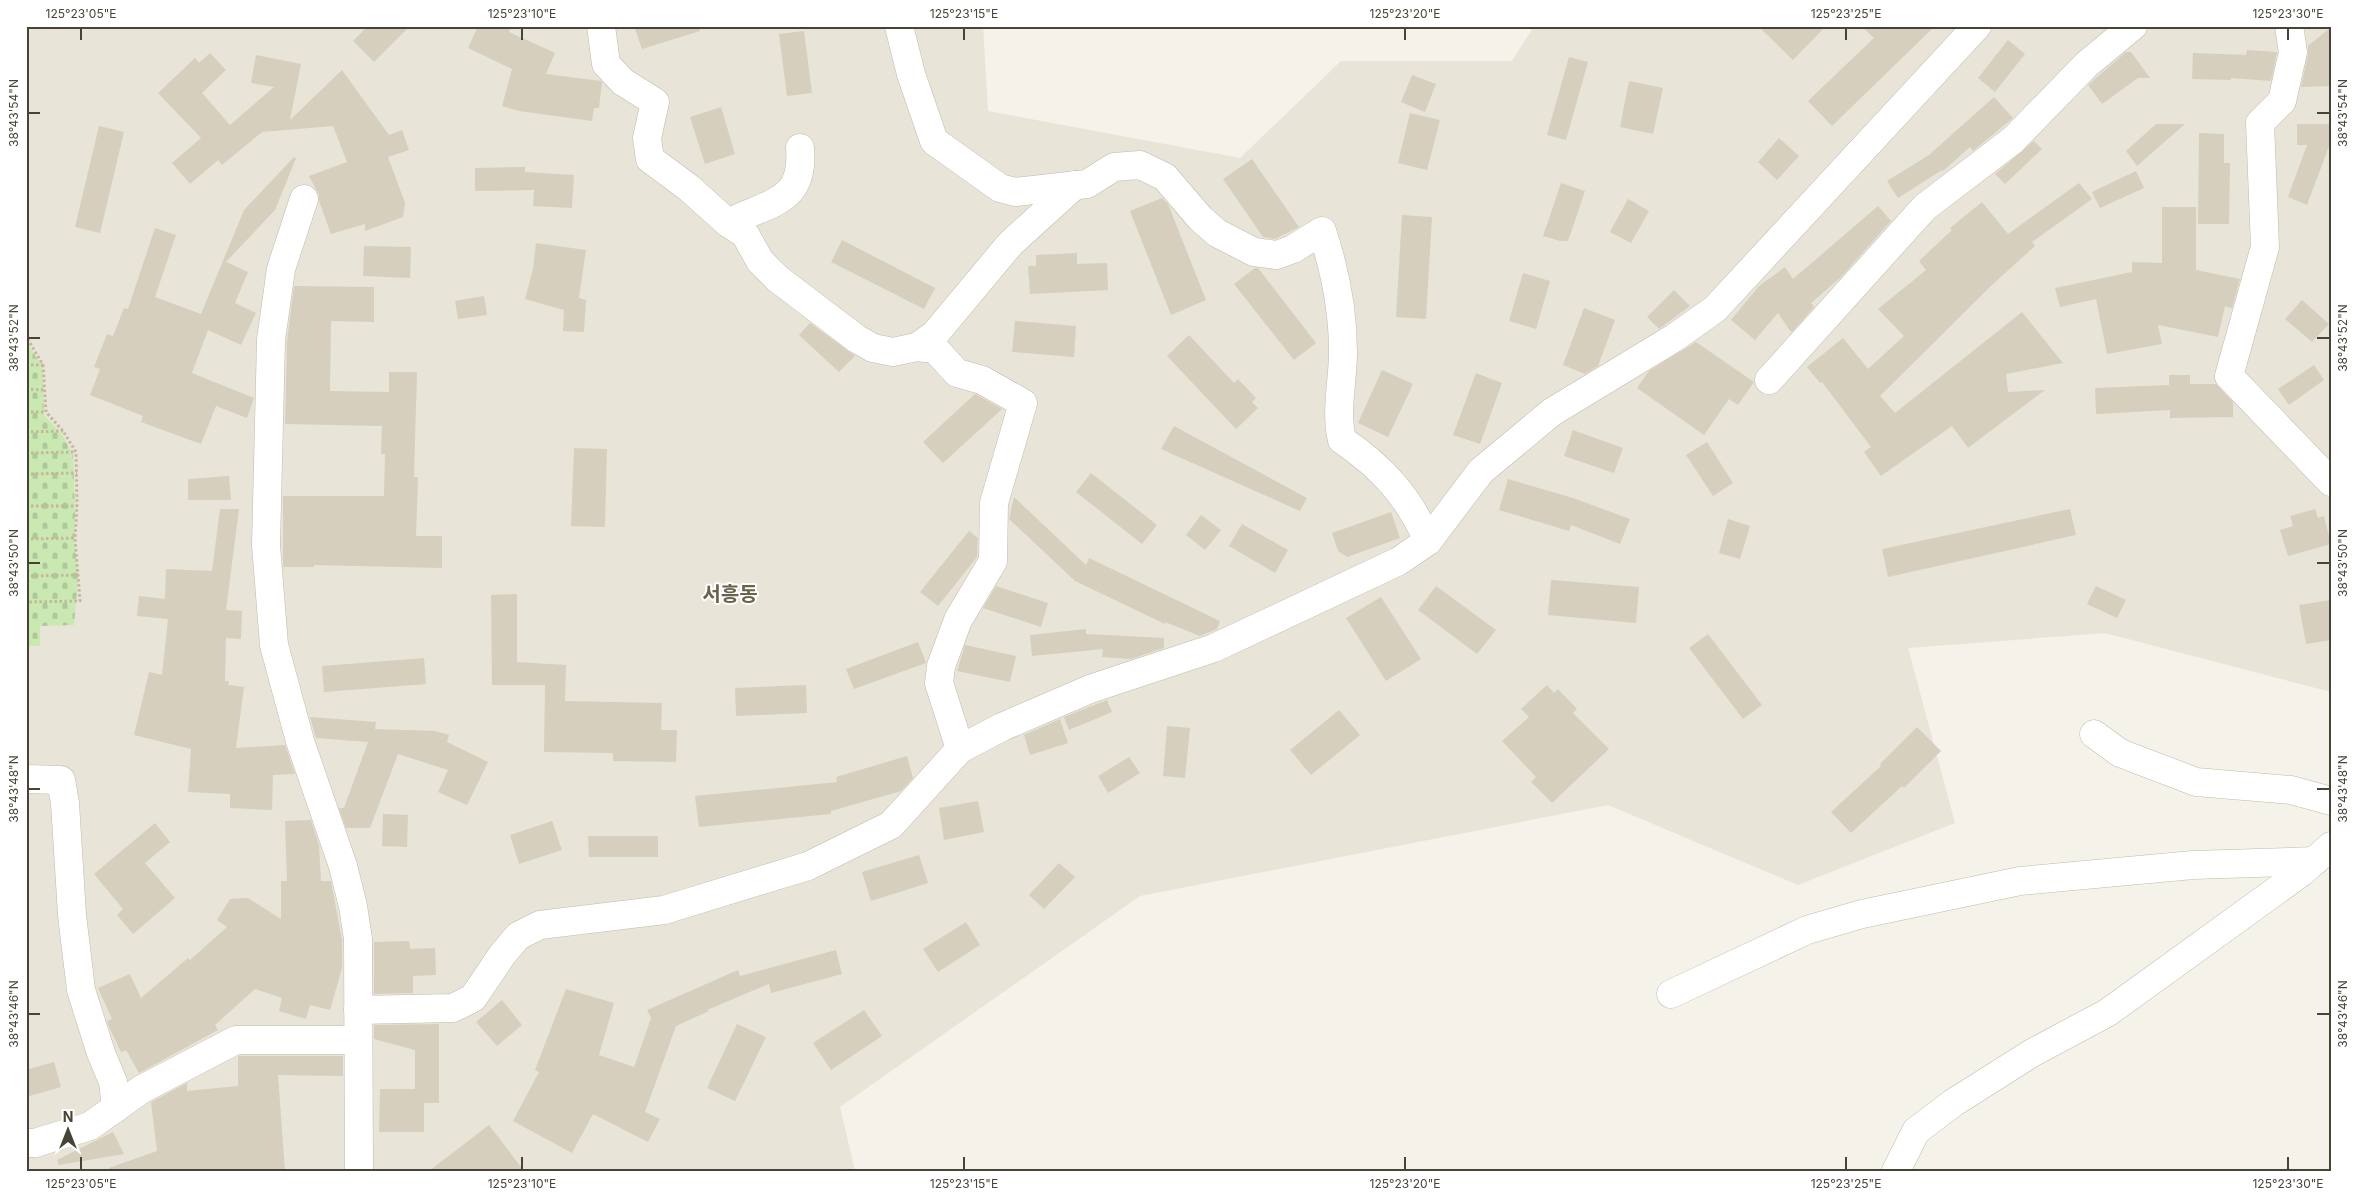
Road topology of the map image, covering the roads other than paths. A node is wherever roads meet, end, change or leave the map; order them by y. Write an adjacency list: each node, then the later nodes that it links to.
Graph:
1 (601, 26): 9 (street)
2 (899, 26): 7 (street)
3 (1977, 26): 13 (street)
4 (2132, 26): 11 (street)
5 (2289, 26): 12 (street)
6 (800, 148): 9 (street)
7 (1074, 185): 10 (street); 13 (street)
8 (304, 199): 20 (street)
9 (728, 222): 10 (street)
10 (917, 347): 15 (street)
11 (1769, 380)
12 (2331, 482)
13 (1428, 541): 15 (street)
14 (2094, 734): 17 (street)
15 (960, 749): 20 (street)
16 (26, 779): 22 (street)
17 (2331, 801)
18 (2323, 853): 19 (street); 25 (street)
19 (1671, 994)
20 (358, 1010): 21 (street)
21 (357, 1040): 22 (street); 24 (street)
22 (116, 1108): 23 (street)
23 (26, 1143)
24 (359, 1171)
25 (1896, 1171)

